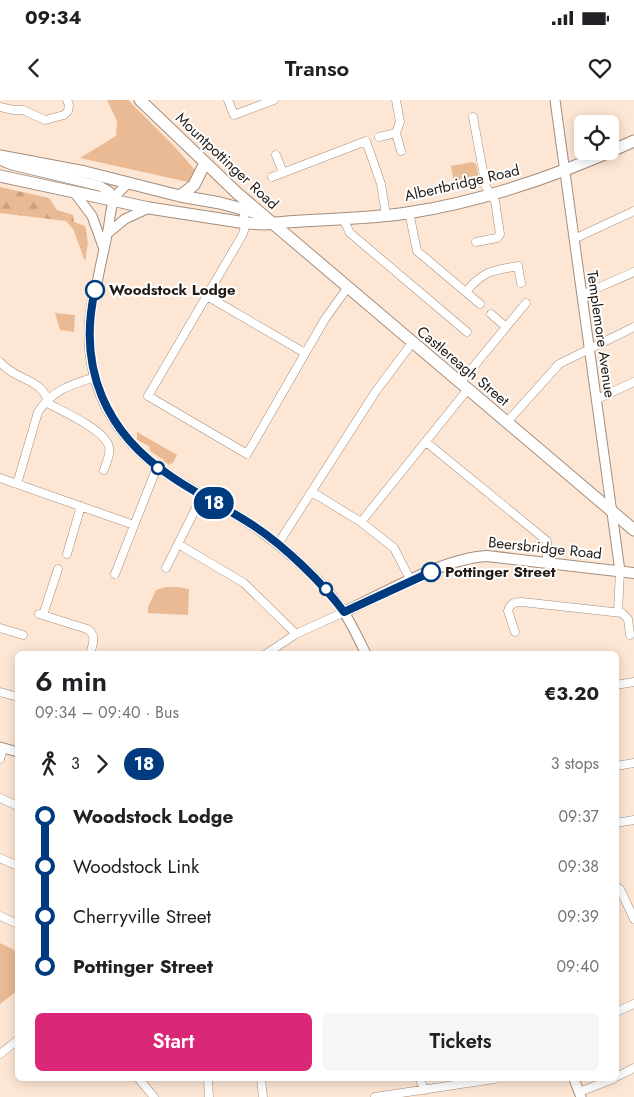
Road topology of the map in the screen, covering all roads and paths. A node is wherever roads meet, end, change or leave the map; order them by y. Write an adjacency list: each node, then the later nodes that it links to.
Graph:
1 (25, 100): 9 (street)
2 (68, 100): 9 (street)
3 (140, 100): 18 (main road, Mountpottinger Road)
4 (228, 100): 5 (street)
5 (274, 100)
6 (396, 100): 11 (street)
7 (555, 100): 19 (street, Templemore Avenue)
8 (0, 107): 9 (street)
9 (23, 110)
10 (473, 117): 25 (street)
11 (396, 133): 12 (street); 14 (street)
12 (378, 137)
13 (634, 141): 19 (main road, Albertbridge Road)
14 (401, 151)
15 (276, 155): 20 (street)
16 (0, 156): 23 (main road, Albertbridge Road)
17 (0, 160): 27 (street)
18 (205, 163): 26 (main road); 31 (main road, Mountpottinger Road)
19 (565, 171): 25 (main road, Albertbridge Road); 38 (street, Templemore Avenue)
20 (283, 173): 22 (street); 32 (street)
21 (0, 176): 24 (main road)
22 (272, 177)
23 (128, 183): 26 (main road, Albertbridge Road); 27 (street)
24 (74, 192): 27 (main road); 40 (street)
25 (491, 194): 30 (main road, Albertbridge Road); 39 (street)
26 (182, 196): 31 (main road, Albertbridge Road); 33 (main road)
27 (114, 200): 28 (main road); 37 (street)
28 (149, 208): 33 (main road); 37 (street)
29 (634, 211): 38 (street)
30 (409, 212): 32 (main road, Albertbridge Road); 44 (street)
31 (262, 214): 35 (main road, Mountpottinger Road); 36 (main road, Albertbridge Road)
32 (386, 215): 34 (main road, Albertbridge Road)
33 (245, 220): 35 (main road); 45 (street)
34 (344, 220): 36 (main road, Albertbridge Road); 52 (street)
35 (272, 223): 36 (main road, Albertbridge Road); 43 (main road, Castlereagh Street)
36 (289, 223)
37 (108, 234): 40 (street)
38 (574, 240): 46 (street, Templemore Avenue)
39 (476, 242)
40 (104, 249): 57 (street)
41 (634, 272): 46 (street)
42 (521, 283): 44 (street)
43 (348, 287): 53 (main road, Castlereagh Street); 55 (street)
44 (466, 292): 48 (street)
45 (206, 296): 55 (street); 55 (street)
46 (582, 296): 54 (street, Templemore Avenue)
47 (526, 303): 50 (street)
48 (480, 304)
49 (492, 314): 50 (street)
50 (506, 327): 59 (street)
51 (634, 327): 54 (street)
52 (467, 332)
53 (412, 344): 59 (main road, Castlereagh Street); 68 (street)
54 (590, 347): 61 (street, Templemore Avenue); 62 (street)
55 (305, 353)
56 (0, 362): 60 (street)
57 (95, 377): 60 (street); 64 (street)
58 (634, 382): 61 (street)
59 (464, 386): 62 (main road, Castlereagh Street); 63 (street)
60 (48, 399): 65 (street); 67 (street)
61 (597, 400): 71 (street, Templemore Avenue)
62 (507, 422): 71 (main road, Castlereagh Street)
63 (426, 442): 72 (street); 78 (street)
64 (156, 467): 69 (street); 73 (street)
65 (104, 470)
66 (0, 478): 67 (street)
67 (17, 484): 70 (street)
68 (312, 492): 72 (street); 76 (street)
69 (202, 496): 75 (street); 76 (street)
70 (81, 506): 73 (street); 77 (street)
71 (612, 512): 74 (main road, Castlereagh Street); 83 (street, Templemore Avenue)
72 (361, 522): 86 (street)
73 (134, 525): 79 (street)
74 (634, 530)
75 (178, 544): 80 (street); 91 (street)
76 (278, 544): 87 (street)
77 (67, 554)
78 (547, 563): 83 (main road, Beersbridge Road); 86 (main road, Beersbridge Road)
79 (118, 565): 82 (street); 85 (street)
80 (166, 568)
81 (58, 569): 94 (street)
82 (127, 569)
83 (620, 571): 84 (main road, Beersbridge Road); 88 (street)
84 (634, 573)
85 (115, 574)
86 (411, 581): 87 (main road, Beersbridge Road)
87 (344, 612): 91 (street); 96 (street)
88 (618, 612): 90 (street); 93 (street)
89 (0, 628): 92 (street)
90 (515, 632)
91 (296, 634): 95 (street)
92 (23, 635)
93 (630, 635)
94 (91, 651)
95 (270, 651)
96 (364, 651)
97 (634, 682): 98 (street)
98 (619, 684)
99 (0, 692): 100 (street)
100 (15, 697)
101 (2, 747): 102 (street); 103 (street)
102 (15, 751)
103 (0, 759)
104 (634, 763): 105 (street)
105 (619, 766)
106 (0, 798): 107 (street)
107 (15, 805)
108 (634, 820): 109 (street)
109 (619, 822)
110 (0, 858): 111 (street)
111 (15, 865)
112 (619, 889): 114 (street)
113 (0, 916): 115 (street)
114 (634, 919)
115 (15, 923)
116 (634, 1004): 117 (street)
117 (619, 1011)
118 (15, 1042): 119 (street)
119 (0, 1054)
120 (634, 1068): 121 (street)
121 (619, 1076)
122 (142, 1081): 131 (street)
123 (208, 1081): 132 (street)
124 (261, 1081): 133 (street)
125 (421, 1081): 129 (street)
126 (481, 1081): 129 (street)
127 (575, 1081): 130 (street)
128 (608, 1081): 130 (street)
129 (424, 1090): 135 (street)
130 (580, 1094)
131 (154, 1097)
132 (209, 1097)
133 (262, 1097)
134 (375, 1097): 135 (street)
135 (380, 1097)

